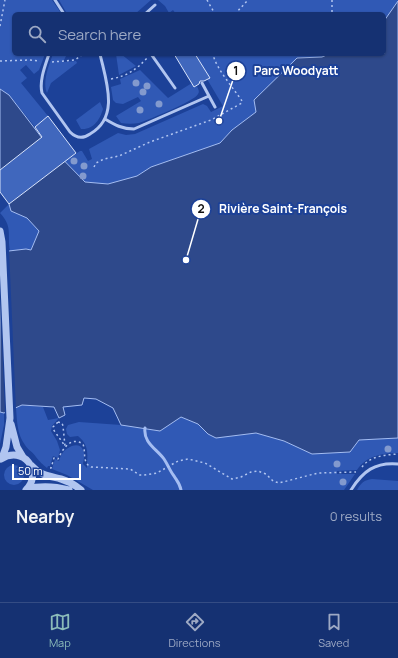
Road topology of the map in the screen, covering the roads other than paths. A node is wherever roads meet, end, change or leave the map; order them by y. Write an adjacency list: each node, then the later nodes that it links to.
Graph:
1 (55, 0): 3 (lane)
2 (155, 5): 4 (lane)
3 (63, 12)
4 (147, 12)
5 (48, 56): 12 (lane)
6 (100, 56): 12 (lane)
7 (152, 56): 9 (lane)
8 (202, 83): 10 (lane)
9 (175, 88)
10 (209, 96): 11 (lane); 12 (lane)
11 (215, 106)
12 (105, 119)
13 (0, 231): 14 (street)
14 (10, 418): 15 (street); 16 (street)
15 (0, 459): 16 (street)
16 (26, 460): 18 (street); 20 (street)
17 (398, 464): 21 (lane)
18 (27, 490): 19 (street)
19 (69, 490)
20 (81, 490)
21 (351, 490)

